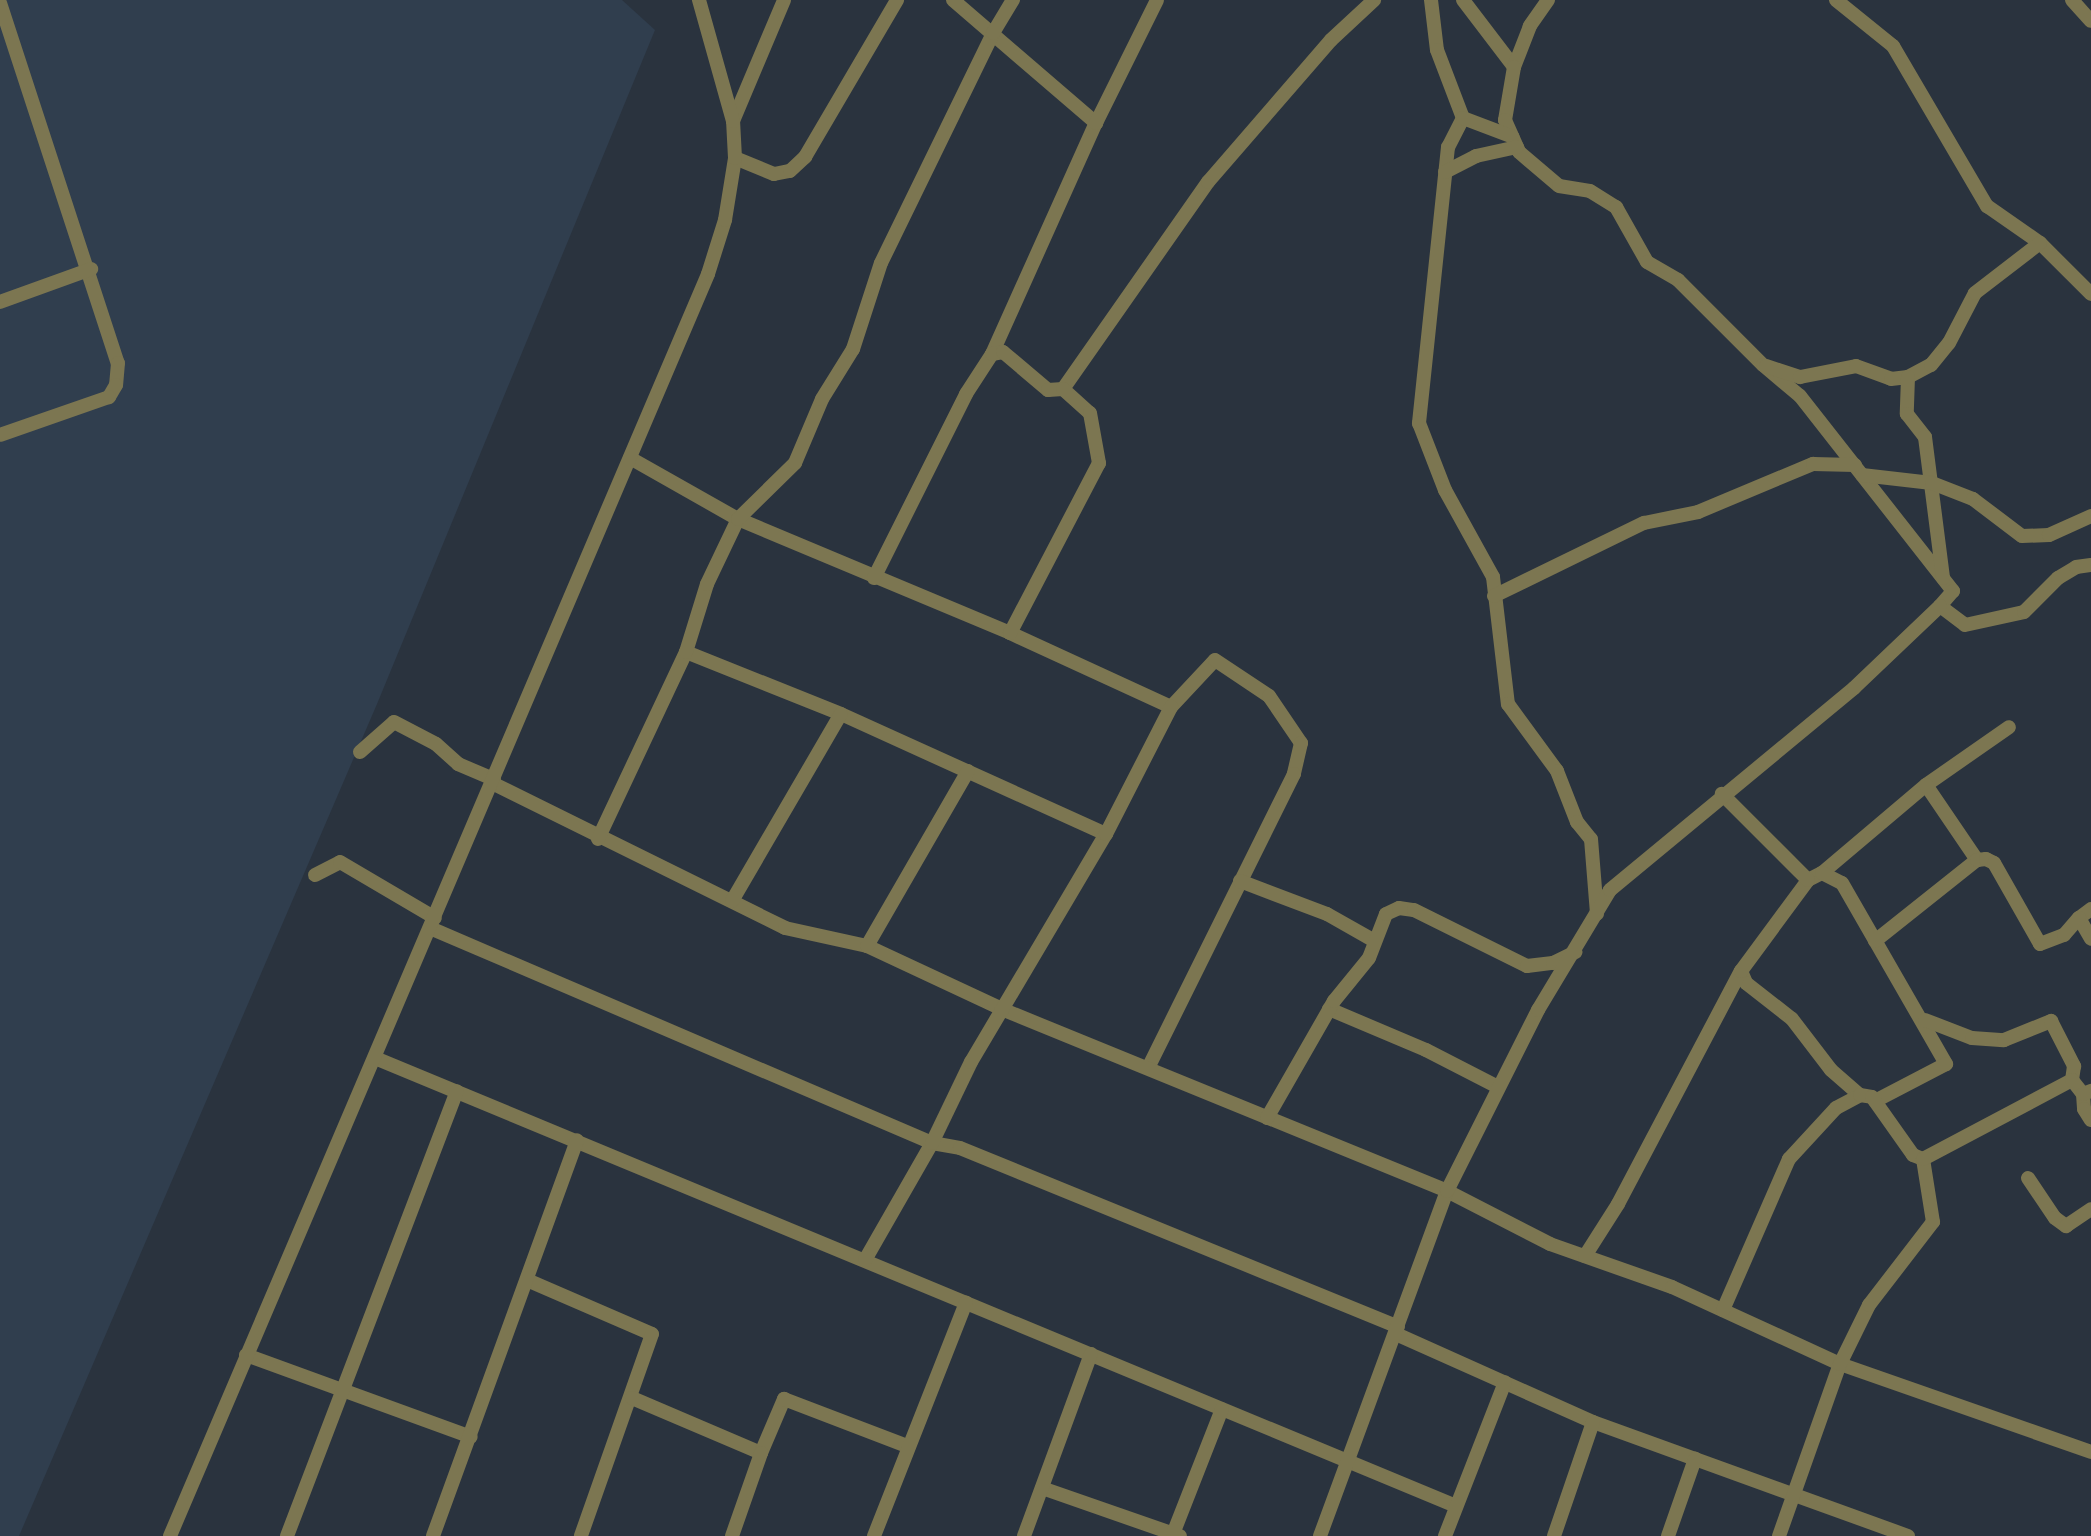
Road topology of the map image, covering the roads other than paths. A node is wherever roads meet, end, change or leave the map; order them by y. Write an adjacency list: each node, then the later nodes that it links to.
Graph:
1 (699, 0): 19 (street)
2 (784, 0): 19 (street)
3 (897, 0): 22 (street)
4 (953, 0): 15 (street)
5 (1013, 0): 15 (street)
6 (1157, 0): 20 (street)
7 (1374, 0): 31 (street)
8 (1431, 0): 18 (street)
9 (1463, 0): 17 (street)
10 (1548, 0): 17 (street)
11 (1836, 0): 24 (street)
12 (2072, 0): 14 (street)
13 (0, 3): 16 (street)
14 (2091, 20)
15 (993, 33): 20 (street); 37 (street)
16 (7, 44): 25 (street)
17 (1514, 67): 21 (street)
18 (1463, 118): 21 (street); 23 (street)
19 (733, 121): 22 (street)
20 (1096, 123): 28 (street)
21 (1515, 142): 23 (street); 29 (street)
22 (735, 158): 33 (street)
23 (1445, 172): 41 (street)
24 (2040, 243): 26 (street); 30 (street)
25 (91, 269): 27 (street); 32 (street)
26 (2091, 294)
27 (0, 302)
28 (992, 354): 31 (street); 39 (street)
29 (1763, 365): 30 (street); 34 (street)
30 (1908, 377): 35 (street)
31 (1063, 389): 43 (street)
32 (0, 435)
33 (631, 458): 37 (street); 50 (street)
34 (1858, 470): 35 (street); 40 (street); 41 (street)
35 (1932, 483): 36 (street); 40 (street)
36 (2091, 516)
37 (738, 519): 39 (street); 44 (street)
38 (2091, 565): 42 (street)
39 (874, 578): 43 (street)
40 (1943, 579): 42 (street)
41 (1494, 596): 62 (street)
42 (1941, 606): 52 (street)
43 (1010, 634): 45 (street)
44 (686, 652): 46 (street); 54 (street)
45 (1171, 707): 53 (street); 59 (street)
46 (841, 714): 49 (street); 60 (street)
47 (2009, 727): 51 (street)
48 (359, 752): 50 (street)
49 (968, 771): 53 (street); 68 (street)
50 (493, 781): 54 (street); 64 (street)
51 (1926, 785): 55 (street); 56 (street)
52 (1722, 794): 58 (street); 62 (street)
53 (1107, 834): 72 (street)
54 (598, 839): 60 (street)
55 (1977, 860): 63 (street); 67 (street)
56 (1822, 873): 58 (street); 67 (street)
57 (315, 875): 64 (street)
58 (1808, 880): 70 (street)
59 (1240, 881): 66 (street); 75 (street)
60 (732, 901): 68 (street)
61 (2091, 909): 63 (street)
62 (1597, 914): 69 (street)
63 (2079, 918): 65 (street)
64 (433, 923): 74 (street); 85 (street)
65 (2091, 939)
66 (1373, 940): 69 (street); 71 (street)
67 (1875, 941): 73 (street)
68 (867, 946): 72 (street)
69 (1578, 950): 77 (street)
70 (1741, 971): 80 (street); 90 (street)
71 (1329, 1009): 77 (street); 82 (street)
72 (1004, 1010): 75 (street); 85 (street)
73 (1924, 1019): 76 (street); 81 (street)
74 (375, 1058): 78 (street); 97 (street)
75 (1149, 1066): 82 (street)
76 (2072, 1080): 79 (street); 86 (street)
77 (1498, 1087): 88 (street)
78 (457, 1090): 84 (street); 100 (street)
79 (2087, 1093): 83 (street)
80 (1860, 1095): 81 (street); 94 (street)
81 (1875, 1101): 86 (street)
82 (1267, 1118): 88 (street)
83 (2091, 1119)
84 (577, 1140): 91 (street); 92 (street)
85 (932, 1143): 91 (street); 95 (street)
86 (1923, 1159): 98 (street)
87 (2028, 1178): 89 (street)
88 (1447, 1191): 90 (street); 95 (street)
89 (2091, 1209)
90 (1585, 1256): 94 (street)
91 (865, 1260): 93 (street)
92 (527, 1280): 101 (street); 104 (street)
93 (966, 1302): 96 (street); 105 (street)
94 (1723, 1310): 98 (street)
95 (1397, 1331): 99 (street); 109 (street)
96 (1091, 1354): 102 (street); 110 (street)
97 (246, 1355): 100 (street); 115 (street)
98 (1840, 1364): 106 (street); 111 (street)
99 (1505, 1382): 103 (street); 112 (street)
100 (343, 1388): 104 (street); 116 (street)
101 (632, 1398): 107 (street); 118 (street)
102 (1222, 1409): 109 (street); 113 (street)
103 (1593, 1422): 108 (street); 124 (street)
104 (471, 1437): 117 (street)
105 (907, 1446): 107 (street); 120 (street)
106 (2091, 1452)
107 (761, 1453): 119 (street)
108 (1695, 1460): 111 (street); 125 (street)
109 (1348, 1461): 112 (street); 122 (street)
110 (1042, 1488): 113 (street); 121 (street)
111 (1795, 1491): 114 (street); 126 (street)
112 (1456, 1506): 123 (street)
113 (1176, 1535)
114 (1900, 1535)
115 (170, 1536)
116 (287, 1536)
117 (433, 1536)
118 (583, 1536)
119 (732, 1536)
120 (874, 1536)
121 (1024, 1536)
122 (1320, 1536)
123 (1445, 1536)
124 (1554, 1536)
125 (1668, 1536)
126 (1779, 1536)

